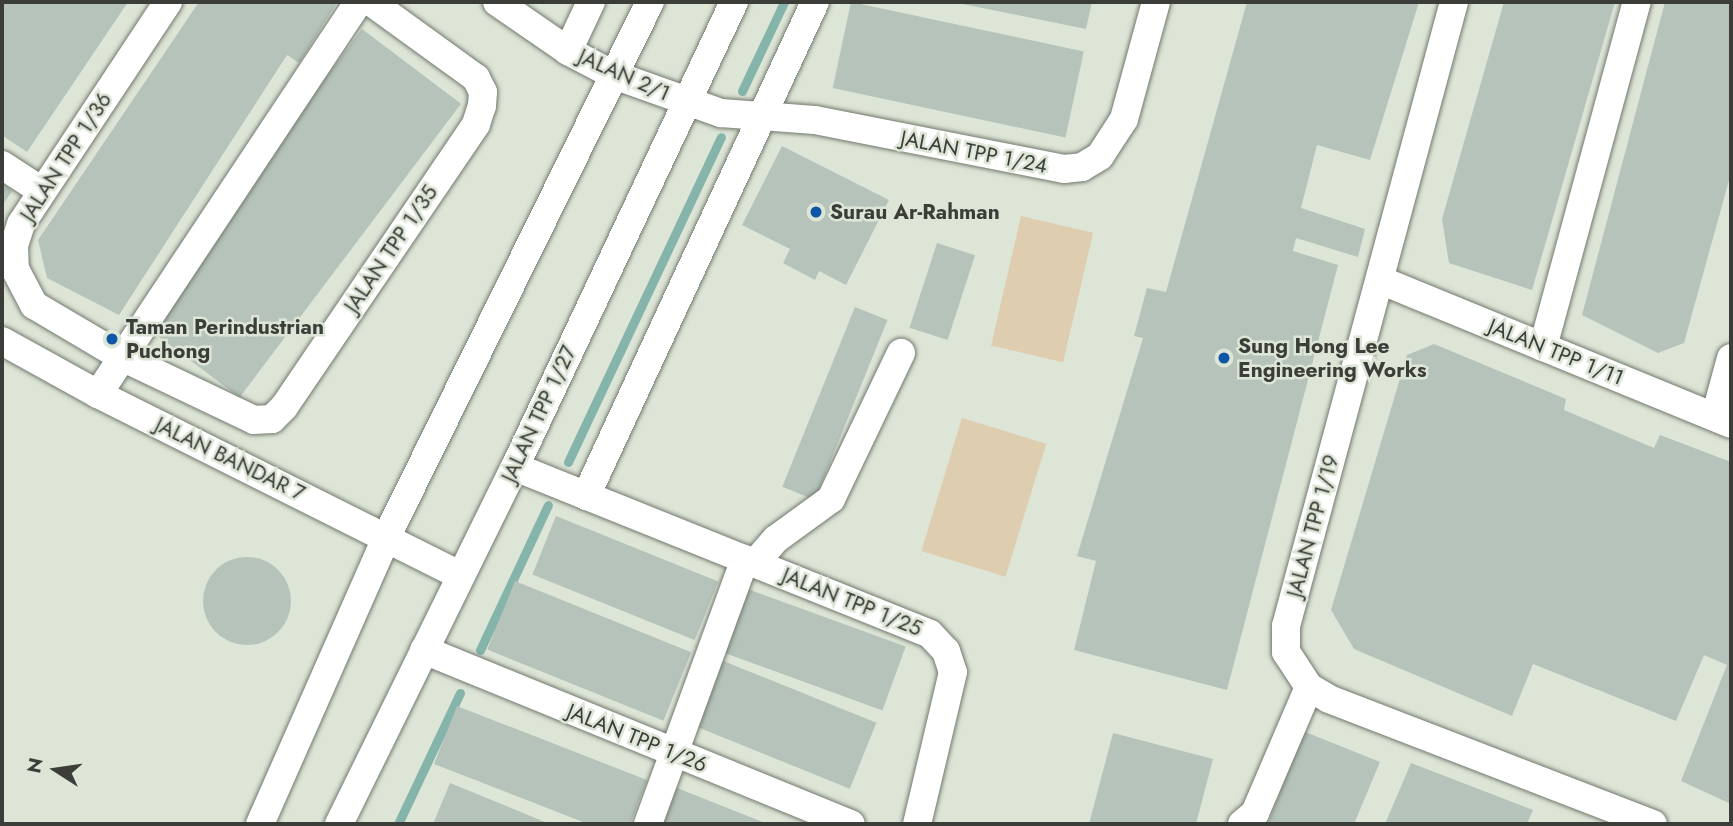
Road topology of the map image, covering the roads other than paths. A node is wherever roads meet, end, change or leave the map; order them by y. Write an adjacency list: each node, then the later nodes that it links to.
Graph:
1 (168, 2): 17 (street, JALAN TPP 1/36)
2 (358, 2): 22 (street)
3 (371, 2): 22 (street, JALAN TPP 1/35)
4 (497, 2): 12 (street, JALAN 2/1)
5 (591, 2): 12 (street)
6 (650, 2): 13 (street)
7 (734, 2): 14 (street, JALAN TPP 1/27)
8 (815, 2): 15 (street)
9 (1156, 2): 15 (street, JALAN TPP 1/24)
10 (1454, 2): 18 (street, JALAN TPP 1/19)
11 (1637, 2): 20 (street)
12 (568, 51): 13 (street, JALAN 2/1)
13 (614, 75): 14 (street, JALAN 2/1); 28 (street)
14 (687, 102): 15 (street, JALAN 2/1); 26 (street, JALAN TPP 1/27)
15 (764, 115): 27 (street)
16 (2, 165): 17 (street)
17 (43, 191): 22 (street, JALAN TPP 1/36)
18 (1380, 281): 20 (street, JALAN TPP 1/11); 32 (street, JALAN TPP 1/19)
19 (2, 341): 24 (street, JALAN BANDAR 7)
20 (1543, 347): 25 (street, JALAN TPP 1/11)
21 (901, 354): 29 (street)
22 (122, 358): 24 (street)
23 (1731, 358): 25 (street)
24 (98, 394): 28 (street, JALAN BANDAR 7)
25 (1723, 420)
26 (515, 467): 27 (street, JALAN TPP 1/25); 30 (street, JALAN TPP 1/27)
27 (586, 496): 29 (street, JALAN TPP 1/25)
28 (387, 536): 30 (street, JALAN BANDAR 7); 34 (street)
29 (750, 561): 33 (street); 38 (street, JALAN TPP 1/25)
30 (460, 575): 31 (street, JALAN TPP 1/27)
31 (424, 650): 33 (street, JALAN TPP 1/26); 35 (street, JALAN TPP 1/27)
32 (1309, 687): 39 (street); 40 (street)
33 (674, 753): 36 (street); 37 (street, JALAN TPP 1/26)
34 (260, 824)
35 (339, 824)
36 (648, 824)
37 (851, 824)
38 (917, 824)
39 (1242, 824)
40 (1653, 824)

